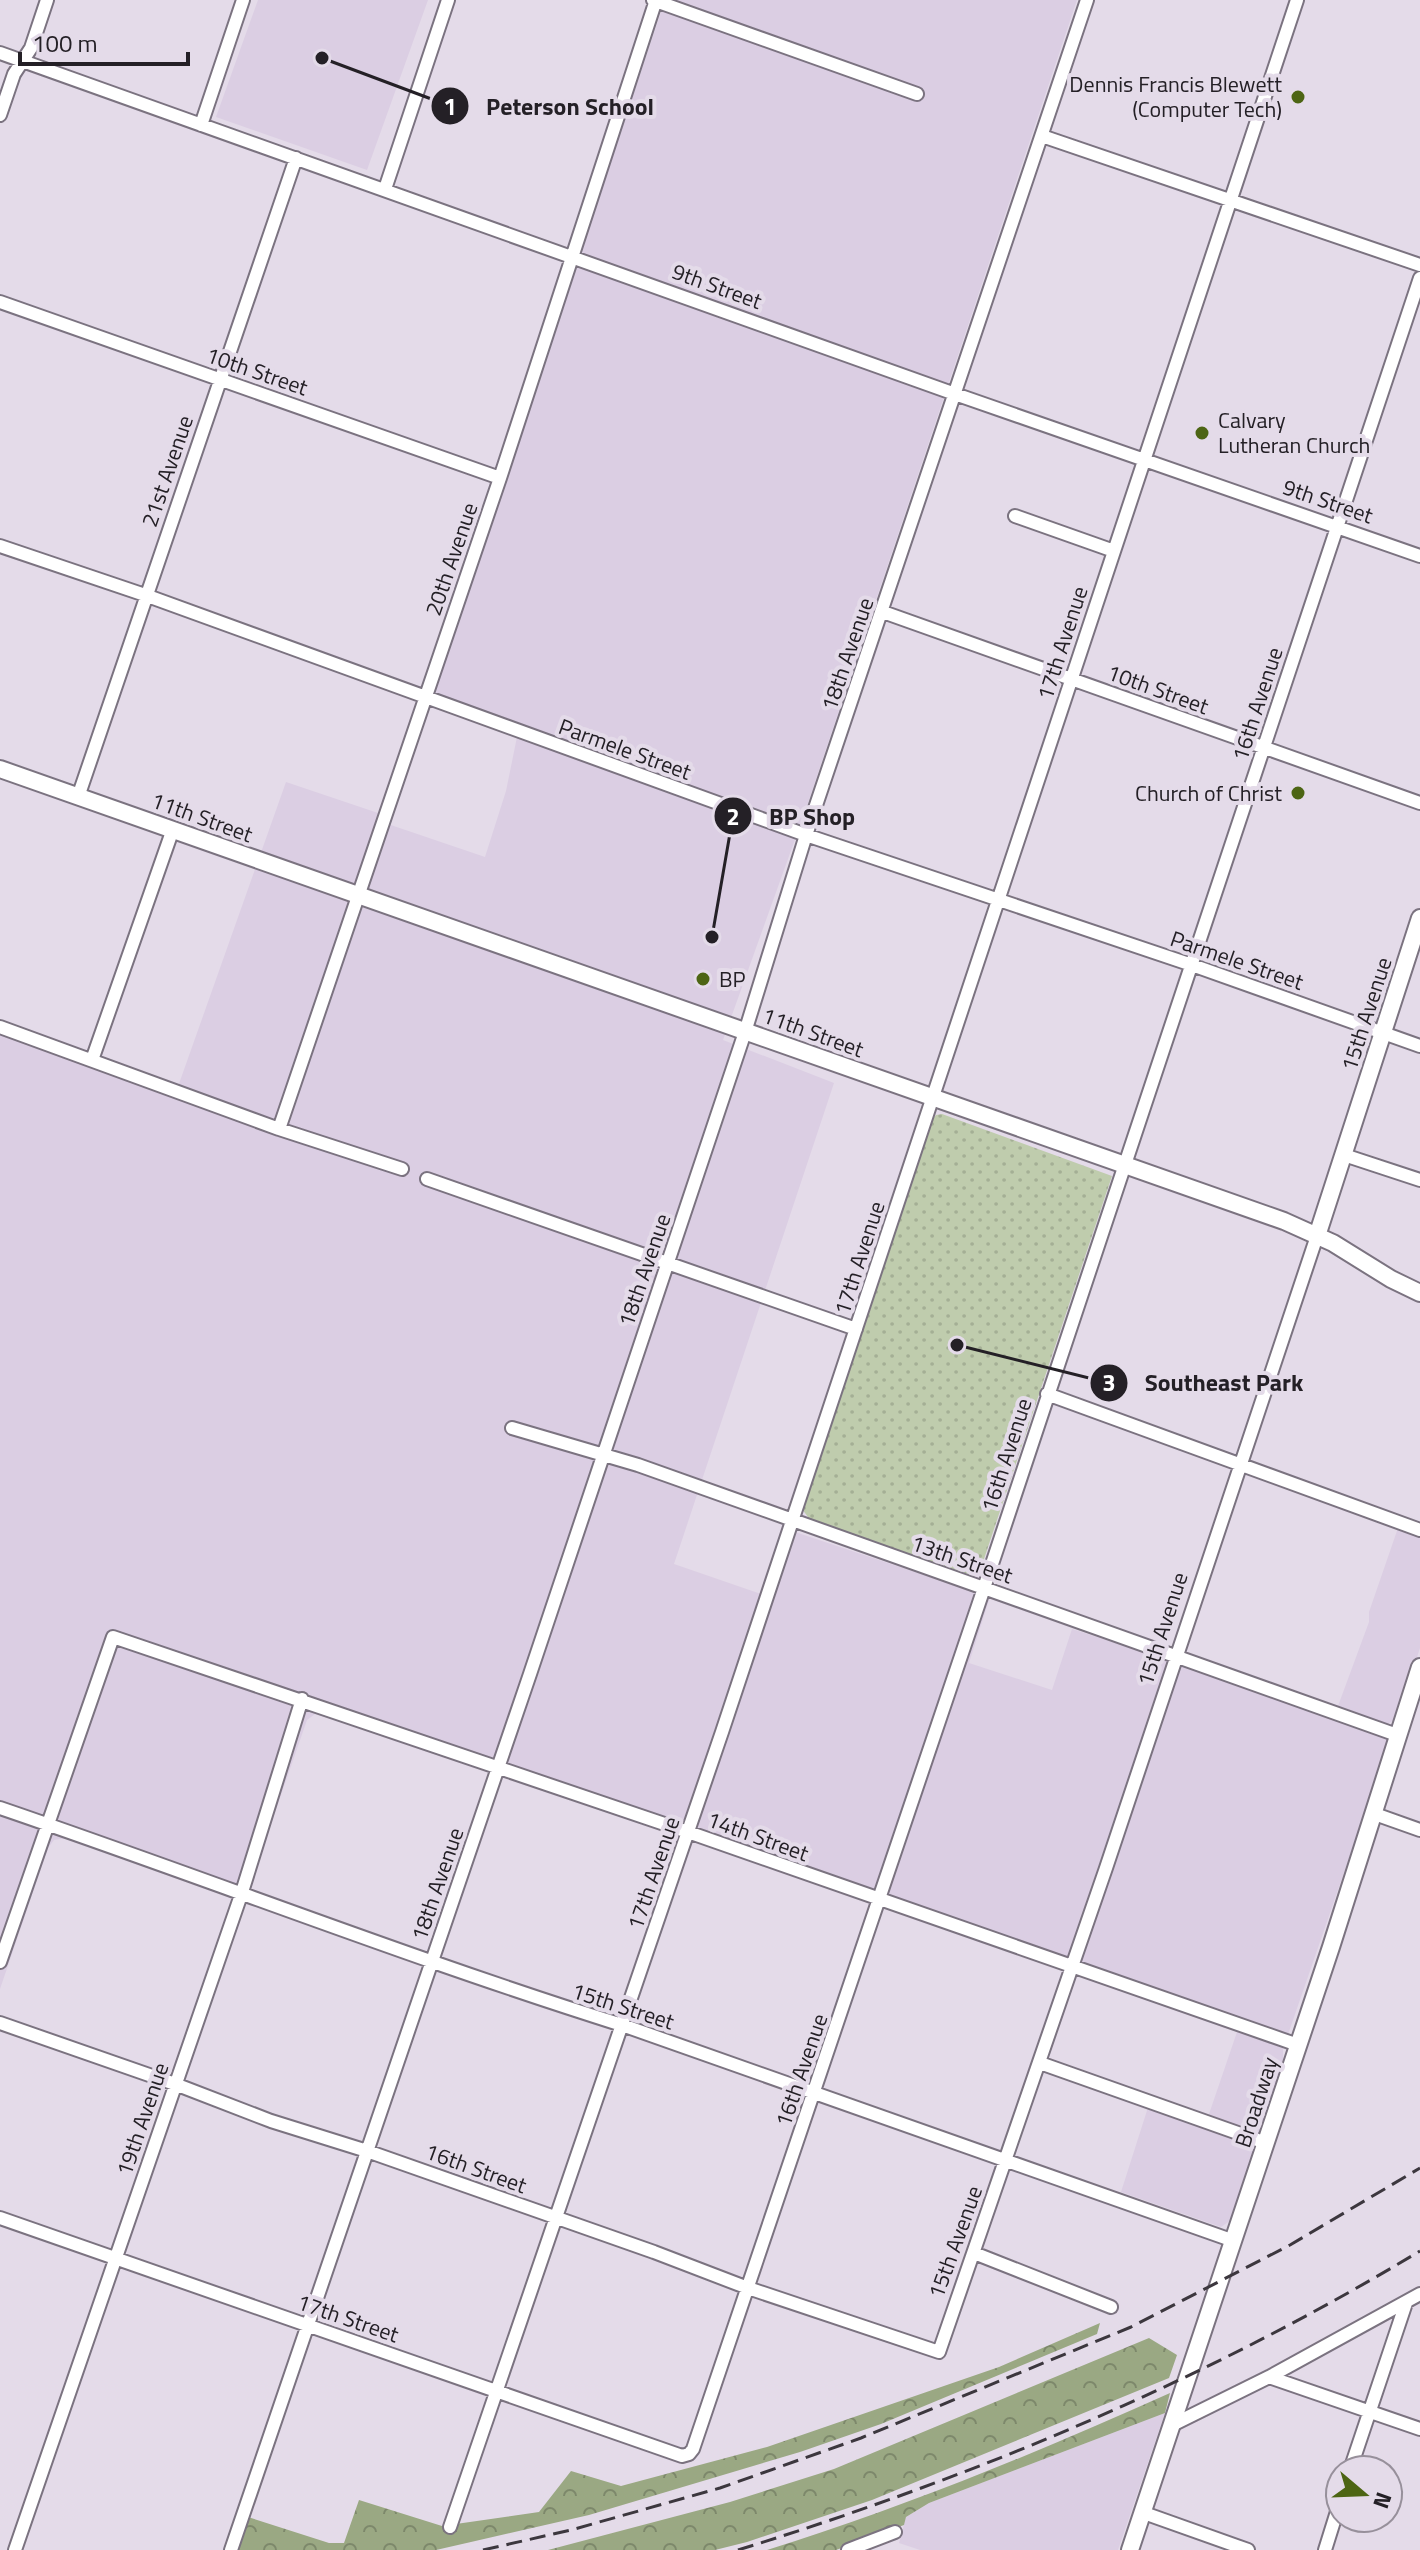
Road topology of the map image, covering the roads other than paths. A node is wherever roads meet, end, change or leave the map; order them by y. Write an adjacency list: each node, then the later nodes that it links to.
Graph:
1 (47, 0): 8 (street)
2 (243, 0): 11 (street)
3 (448, 0): 14 (street)
4 (655, 0): 9 (street); 16 (street, 20th Avenue)
5 (1087, 0): 12 (street, 18th Avenue)
6 (1297, 0): 15 (street, 17th Avenue)
7 (0, 53): 8 (street, 9th Street)
8 (22, 61): 10 (street); 11 (street, 9th Street)
9 (917, 94)
10 (0, 115)
11 (201, 125): 13 (street, 9th Street)
12 (1042, 136): 15 (street); 21 (street, 18th Avenue)
13 (296, 158): 14 (street, 9th Street); 20 (street, 21st Avenue)
14 (385, 189): 16 (street, 9th Street)
15 (1230, 201): 17 (street); 22 (street, 17th Avenue)
16 (571, 255): 21 (street, 9th Street); 23 (street, 20th Avenue)
17 (1420, 265)
18 (1420, 278): 25 (street, 16th Avenue)
19 (0, 302): 20 (street, 10th Street)
20 (220, 379): 23 (street, 10th Street); 29 (street, 21st Avenue)
21 (955, 394): 22 (street, 9th Street); 30 (street, 18th Avenue)
22 (1145, 460): 25 (street, 9th Street); 27 (street, 17th Avenue)
23 (500, 478): 32 (street, 20th Avenue)
24 (1015, 516): 27 (street)
25 (1337, 525): 28 (street, 9th Street); 33 (street, 16th Avenue)
26 (0, 546): 29 (street, Parmele Street)
27 (1114, 551): 31 (street, 17th Avenue)
28 (1420, 556)
29 (145, 595): 32 (street, Parmele Street); 35 (street, 21st Avenue)
30 (883, 612): 31 (street, 10th Street); 38 (street, 18th Avenue)
31 (1072, 679): 33 (street, 10th Street); 40 (street, 17th Avenue)
32 (425, 698): 38 (street, Parmele Street); 39 (street, 20th Avenue)
33 (1265, 746): 36 (street, 10th Street); 42 (street, 16th Avenue)
34 (0, 769): 35 (main road, 11th Street)
35 (78, 797): 37 (main road, 11th Street)
36 (1420, 803)
37 (173, 829): 39 (main road, 11th Street); 47 (street)
38 (806, 835): 40 (street, Parmele Street); 44 (street, 18th Avenue)
39 (360, 895): 44 (main road, 11th Street); 49 (street, 20th Avenue)
40 (998, 900): 42 (street, Parmele Street); 48 (street, 17th Avenue)
41 (1420, 918): 45 (main road, 15th Avenue)
42 (1192, 965): 45 (street, Parmele Street); 51 (street, 16th Avenue)
43 (0, 1027): 47 (street)
44 (745, 1032): 48 (main road, 11th Street); 56 (street, 18th Avenue)
45 (1383, 1033): 46 (street, Parmele Street); 50 (main road, 15th Avenue)
46 (1420, 1046)
47 (92, 1060): 49 (street)
48 (933, 1098): 51 (main road, 11th Street); 58 (street, 17th Avenue)
49 (279, 1129): 52 (street)
50 (1344, 1155): 54 (street); 55 (main road, 15th Avenue)
51 (1125, 1165): 55 (main road, 11th Street); 59 (street, 16th Avenue)
52 (402, 1169)
53 (427, 1179): 56 (street)
54 (1420, 1180)
55 (1317, 1236): 57 (main road, 11th Street); 62 (street, 15th Avenue)
56 (667, 1262): 58 (street); 61 (street, 18th Avenue)
57 (1420, 1293)
58 (856, 1329): 63 (street, 17th Avenue)
59 (1047, 1394): 62 (street); 65 (street, 16th Avenue)
60 (512, 1428): 61 (street, 13th Street)
61 (603, 1454): 63 (street, 13th Street); 70 (street, 18th Avenue)
62 (1240, 1462): 64 (street); 66 (street, 15th Avenue)
63 (792, 1520): 65 (street, 13th Street); 75 (street, 17th Avenue)
64 (1420, 1530)
65 (984, 1588): 66 (street, 13th Street); 77 (street, 16th Avenue)
66 (1176, 1655): 69 (street, 13th Street); 80 (street, 15th Avenue)
67 (1420, 1667): 69 (main road, Broadway)
68 (302, 1699): 70 (street, 14th Street); 73 (street, 14th Street); 76 (street, 19th Avenue)
69 (1397, 1735): 72 (main road, Broadway)
70 (499, 1767): 75 (street, 14th Street); 78 (street, 18th Avenue)
71 (0, 1808): 73 (street, 15th Street)
72 (1372, 1813): 74 (street); 83 (main road, Broadway)
73 (47, 1824): 76 (street, 15th Street); 79 (street)
74 (1420, 1830)
75 (688, 1832): 77 (street, 14th Street); 82 (street, 17th Avenue)
76 (242, 1892): 78 (street, 15th Street); 85 (street, 19th Avenue)
77 (879, 1900): 80 (street, 14th Street); 86 (street, 16th Avenue)
78 (432, 1961): 82 (street, 15th Street); 88 (street, 18th Avenue)
79 (0, 1962)
80 (1072, 1968): 83 (street, 14th Street); 84 (street, 15th Avenue)
81 (0, 2023): 85 (street, 16th Street)
82 (622, 2025): 86 (street, 15th Street); 91 (street, 17th Avenue)
83 (1298, 2045): 87 (main road, Broadway)
84 (1040, 2063): 87 (street); 89 (street, 15th Avenue)
85 (175, 2084): 88 (street, 16th Street); 94 (street, 19th Avenue)
86 (815, 2093): 89 (street, 15th Street); 95 (street, 16th Avenue)
87 (1266, 2143): 92 (main road, Broadway)
88 (367, 2151): 91 (street, 16th Street); 99 (street, 18th Avenue)
89 (1007, 2161): 92 (street, 15th Street); 93 (street, 15th Avenue)
90 (0, 2218): 94 (street, 17th Street)
91 (556, 2218): 95 (street, 16th Street); 102 (street, 17th Avenue)
92 (1234, 2241): 104 (main road, Broadway)
93 (974, 2253): 98 (street); 100 (street, 15th Avenue)
94 (116, 2257): 99 (street, 17th Street); 111 (street, 19th Avenue)
95 (748, 2288): 100 (street, 16th Street); 107 (street, 16th Avenue)
96 (1420, 2294): 97 (street)
97 (1406, 2303): 101 (street); 103 (street)
98 (1111, 2307)
99 (308, 2325): 102 (street, 17th Street); 112 (street, 18th Avenue)
100 (939, 2352)
101 (1269, 2377): 103 (street); 104 (street)
102 (498, 2392): 107 (street, 17th Street); 109 (street, 17th Avenue)
103 (1369, 2412): 105 (street); 106 (street)
104 (1172, 2425): 108 (main road, Broadway)
105 (1420, 2429)
106 (1355, 2454)
107 (682, 2456)
108 (1144, 2513): 114 (main road, Broadway); 115 (street)
109 (450, 2527)
110 (895, 2532): 113 (street)
111 (15, 2550)
112 (231, 2550)
113 (848, 2550)
114 (1130, 2550)
115 (1248, 2550)

